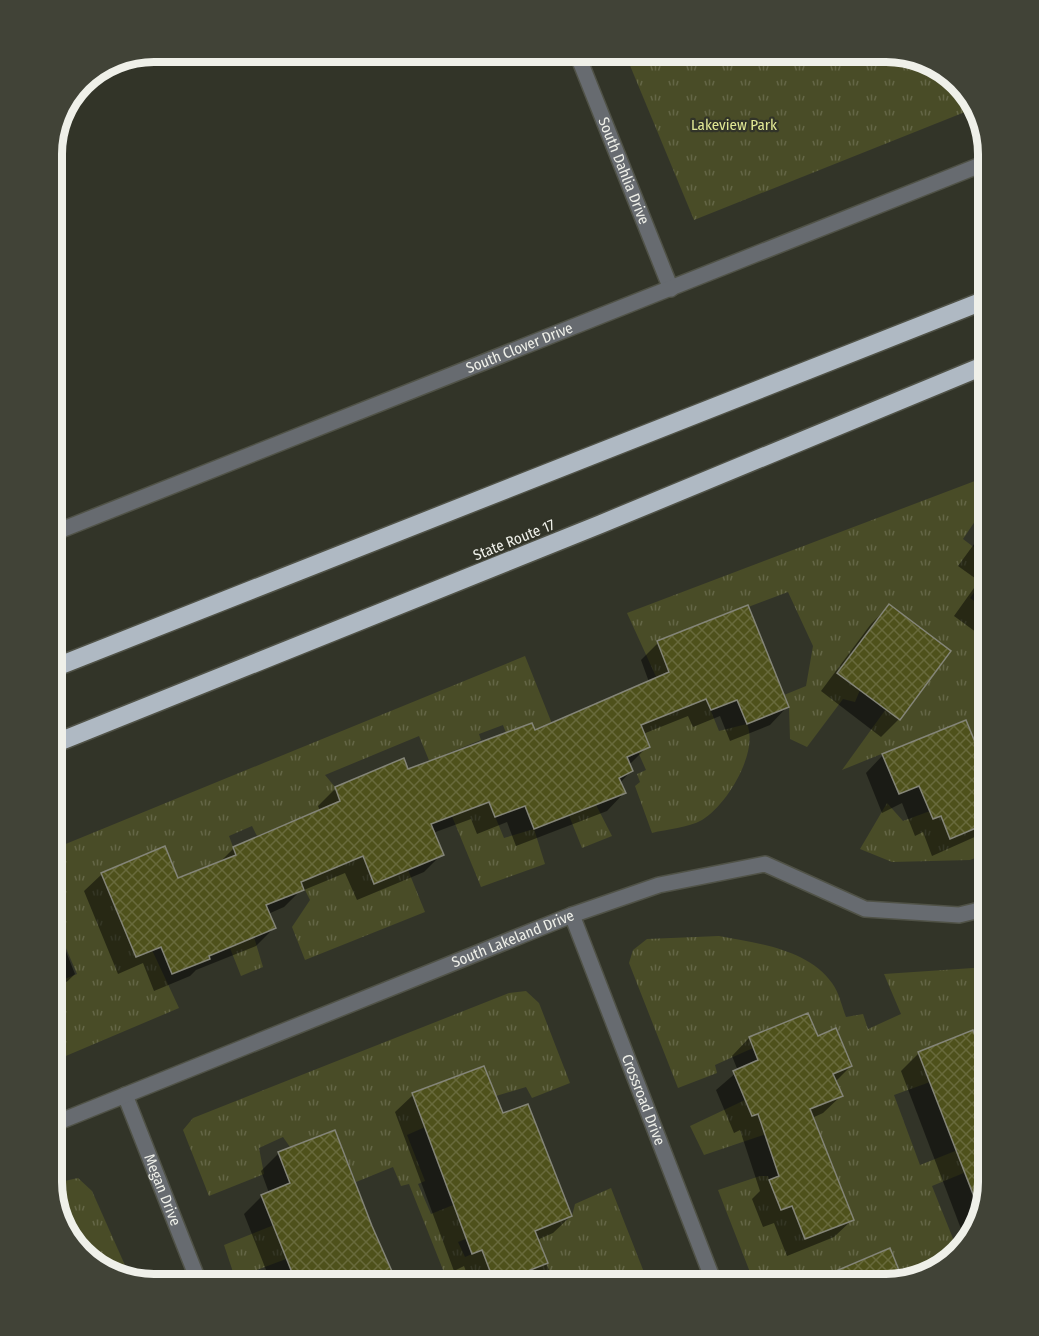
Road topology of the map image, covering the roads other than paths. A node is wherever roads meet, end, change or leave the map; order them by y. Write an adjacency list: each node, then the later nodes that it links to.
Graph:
1 (580, 62): 3 (street, South Dahlia Drive)
2 (978, 166): 3 (street, South Clover Drive)
3 (671, 289): 6 (street, South Clover Drive)
4 (978, 303): 7 (highway)
5 (978, 368): 8 (highway, State Route 17)
6 (62, 530)
7 (62, 665)
8 (61, 741)
9 (978, 910): 10 (street, South Lakeland Drive)
10 (572, 915): 11 (street, South Lakeland Drive); 14 (street, Crossroad Drive)
11 (125, 1095): 12 (street, South Lakeland Drive); 13 (street, Megan Drive)
12 (61, 1121)
13 (196, 1274)
14 (711, 1274)

